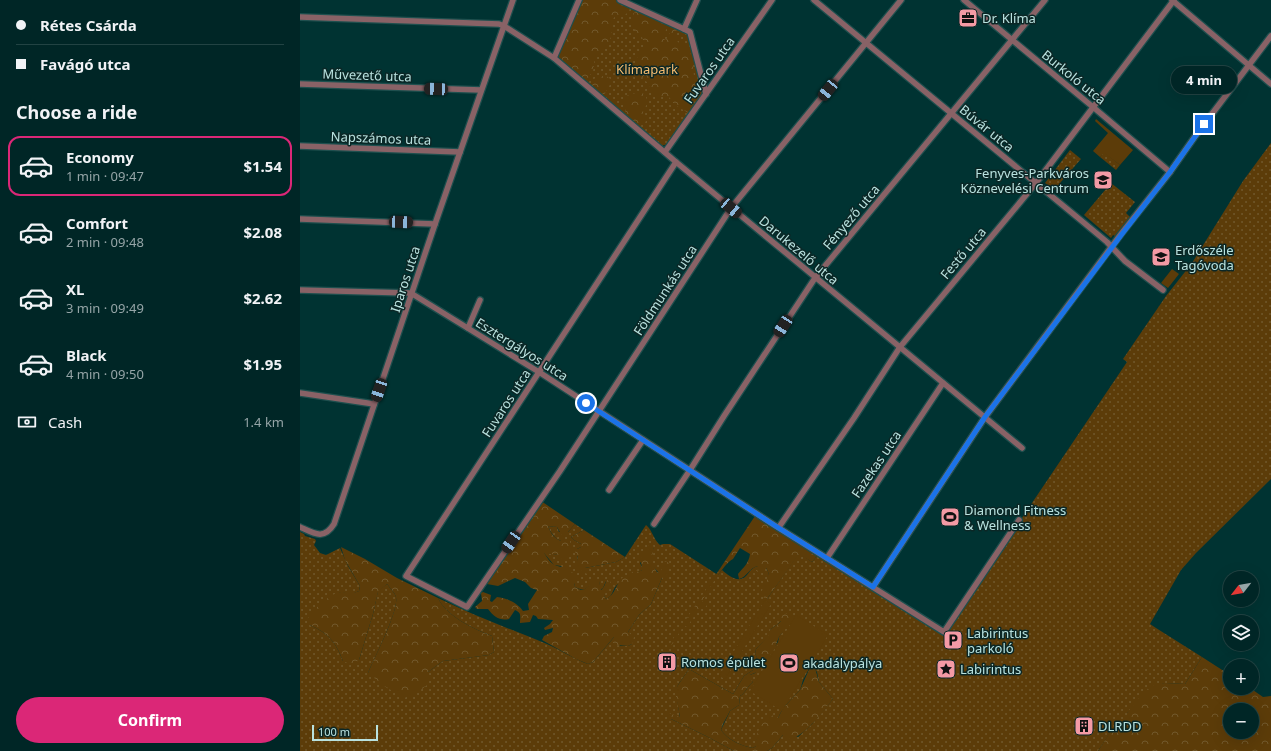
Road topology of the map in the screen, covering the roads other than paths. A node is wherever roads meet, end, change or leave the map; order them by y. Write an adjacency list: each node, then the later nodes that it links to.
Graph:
1 (513, 0): 12 (street, Iparos utca)
2 (579, 0): 17 (street)
3 (620, 0): 13 (street)
4 (697, 0): 13 (street)
5 (772, 0): 22 (street, Fuvaros utca)
6 (901, 0): 16 (street, Földmunkás utca)
7 (964, 0): 15 (street, Burkoló utca)
8 (1045, 0): 15 (street, Fényező utca)
9 (1173, 0): 18 (street); 23 (street, Festő utca)
10 (816, 1): 16 (street, Búvár utca)
11 (300, 17): 12 (street)
12 (504, 26): 17 (street, Darukezelő utca); 21 (street, Iparos utca)
13 (684, 29): 22 (street)
14 (1271, 36): 18 (street)
15 (1012, 40): 23 (street, Burkoló utca); 24 (street, Fényező utca)
16 (866, 42): 24 (street, Búvár utca); 31 (street, Földmunkás utca)
17 (554, 58): 27 (street, Darukezelő utca)
18 (1249, 66): 20 (street); 29 (street)
19 (300, 84): 21 (street, Művezető utca)
20 (1271, 84)
21 (481, 90): 26 (street, Iparos utca)
22 (706, 94): 27 (street, Fuvaros utca)
23 (1093, 107): 29 (street, Burkoló utca); 30 (street, Festő utca)
24 (951, 114): 30 (street, Búvár utca); 35 (street, Fényező utca)
25 (300, 146): 26 (street, Napszámos utca)
26 (460, 152): 33 (street, Iparos utca)
27 (665, 152): 28 (street, Darukezelő utca)
28 (676, 162): 31 (street, Darukezelő utca); 42 (street, Fuvaros utca)
29 (1170, 172): 34 (street)
30 (1036, 183): 34 (street, Búvár utca); 41 (street, Festő utca)
31 (731, 208): 35 (street, Darukezelő utca); 46 (street, Földmunkás utca)
32 (300, 218): 33 (street)
33 (435, 224): 38 (street, Iparos utca)
34 (1112, 247): 37 (street, Búvár utca); 47 (street)
35 (815, 278): 41 (street, Darukezelő utca); 50 (street, Fényező utca)
36 (300, 290): 38 (street)
37 (1163, 290)
38 (412, 294): 40 (street, Esztergályos utca); 45 (street, Iparos utca)
39 (480, 300): 40 (street)
40 (468, 328): 42 (street, Esztergályos utca)
41 (900, 347): 43 (street, Darukezelő utca); 55 (street, Festő utca)
42 (539, 372): 46 (street, Esztergályos utca); 58 (street, Fuvaros utca)
43 (943, 383): 47 (street, Darukezelő utca); 56 (street, Fazekas utca)
44 (300, 393): 45 (street)
45 (374, 404): 54 (street, Iparos utca)
46 (598, 411): 48 (street, Esztergályos utca); 58 (street, Földmunkás utca)
47 (985, 417): 49 (street, Darukezelő utca); 57 (street)
48 (643, 440): 50 (street, Esztergályos utca); 51 (street)
49 (1022, 448)
50 (690, 470): 53 (street, Fényező utca); 55 (street, Esztergályos utca)
51 (609, 490)
52 (1019, 520): 57 (street, Esztergályos utca)
53 (654, 524)
54 (300, 527)
55 (779, 527): 56 (street, Esztergályos utca)
56 (827, 558): 57 (street, Esztergályos utca)
57 (873, 587)
58 (467, 607)

